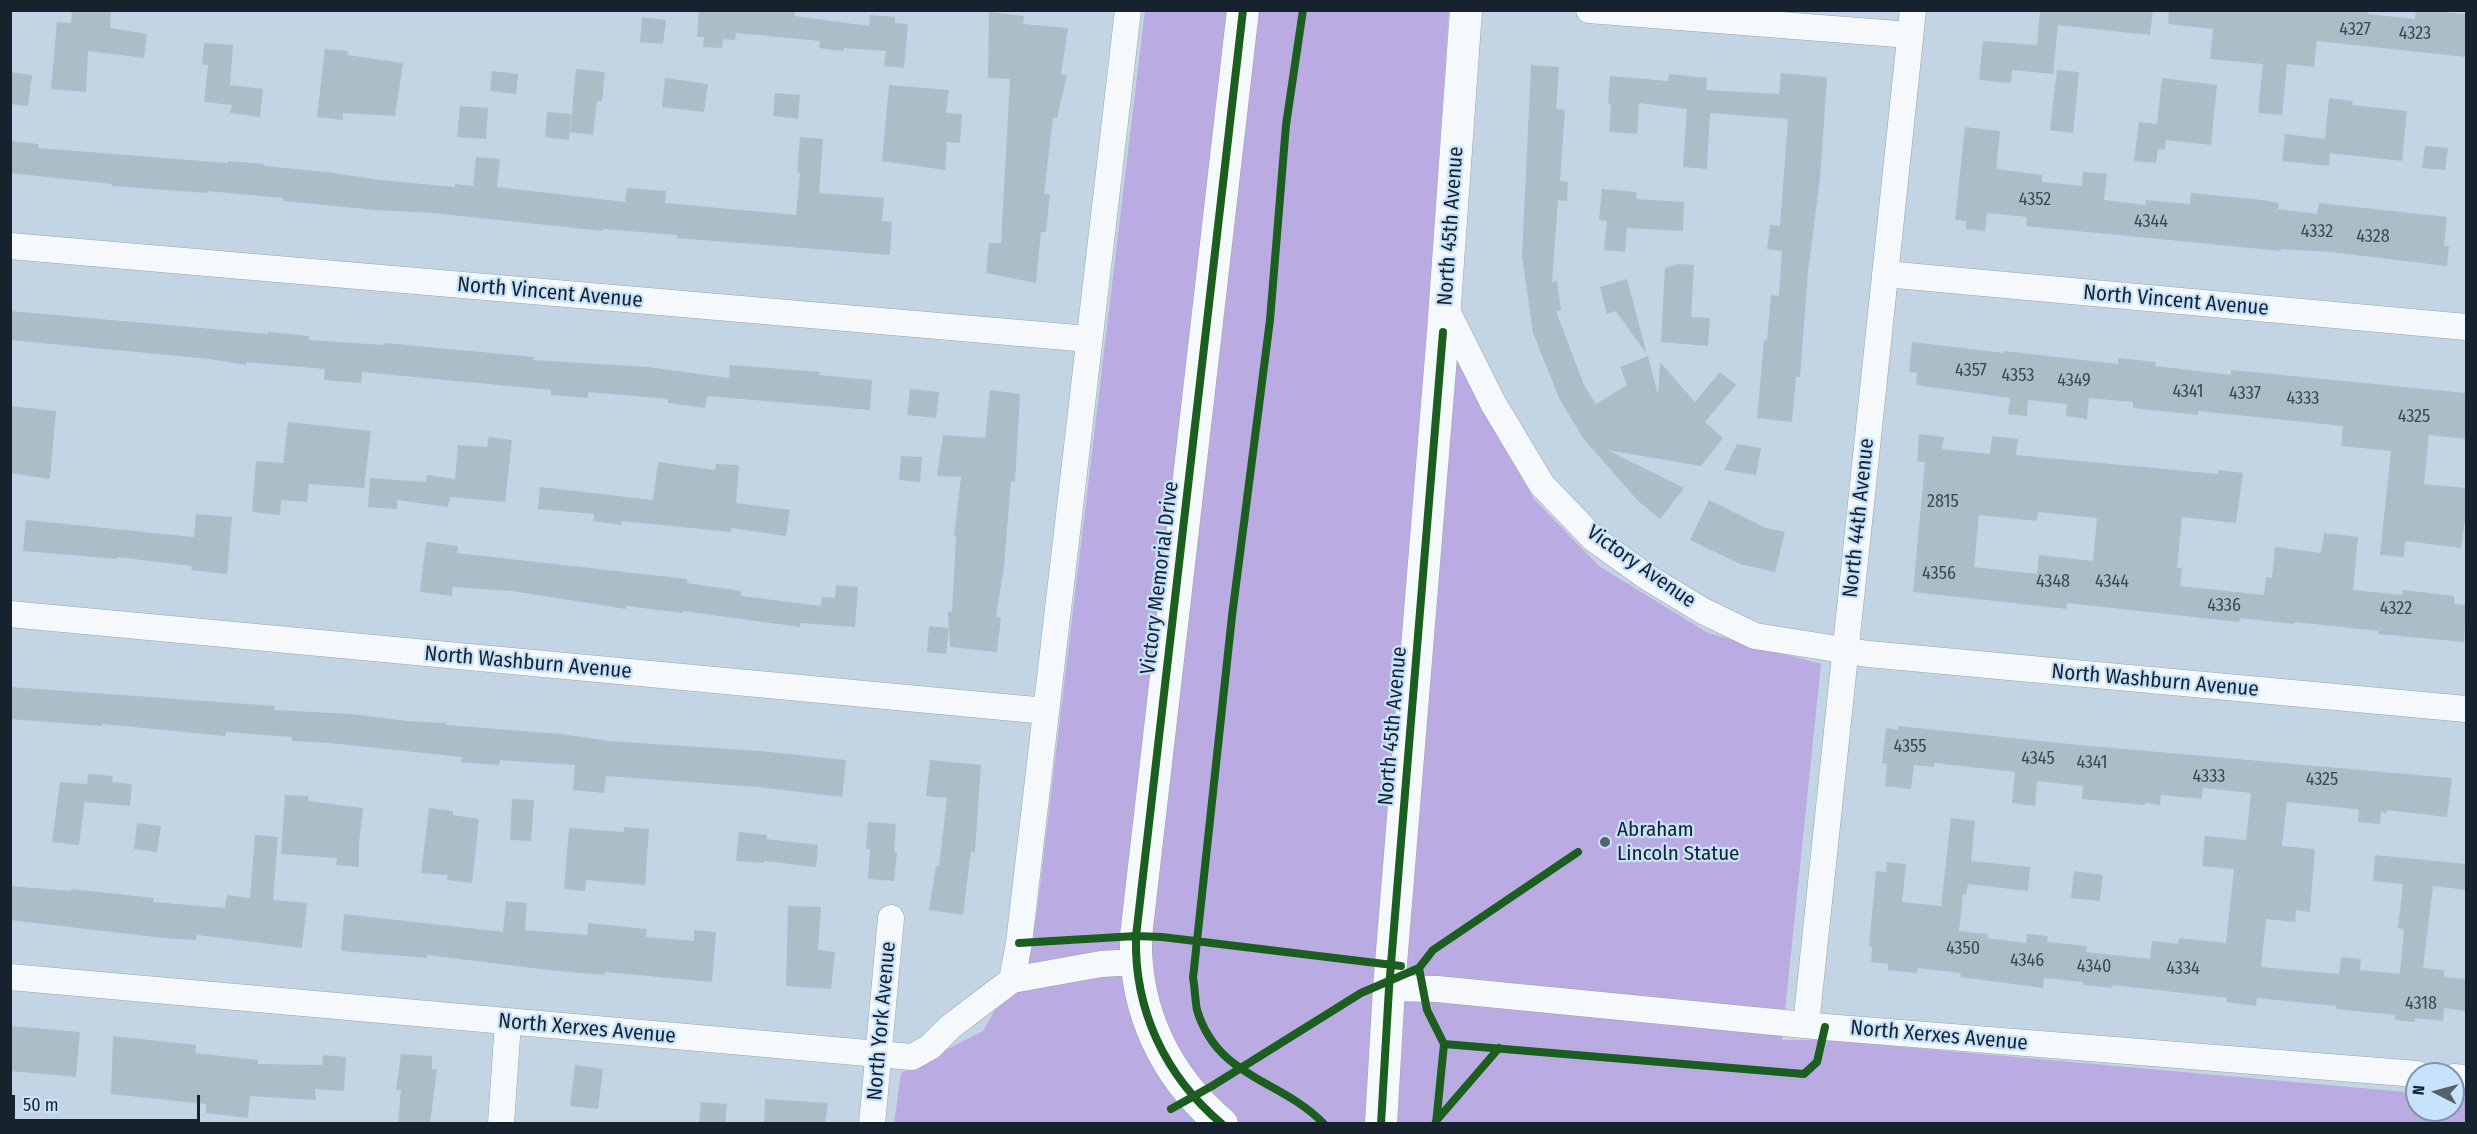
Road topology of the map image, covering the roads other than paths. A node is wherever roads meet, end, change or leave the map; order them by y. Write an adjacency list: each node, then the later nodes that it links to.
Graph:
1 (1128, 10): 10 (street)
2 (1243, 10): 16 (street, Victory Memorial Drive)
3 (1466, 10): 8 (street, North 45th Avenue)
4 (1589, 10): 5 (street)
5 (1911, 23): 7 (street, North 44th Avenue)
6 (10, 246): 10 (street, North Vincent Avenue)
7 (1885, 274): 9 (street, North Vincent Avenue); 12 (street, North 44th Avenue)
8 (1445, 307): 12 (street, Victory Avenue); 19 (street, North 45th Avenue)
9 (2466, 327)
10 (1089, 339): 14 (street)
11 (10, 614): 14 (street, North Washburn Avenue)
12 (1844, 651): 13 (street, North Washburn Avenue); 21 (street, North 44th Avenue)
13 (2466, 709)
14 (1046, 711): 18 (street)
15 (891, 918): 22 (street, North York Avenue)
16 (1136, 962): 18 (street, North Xerxes Avenue); 26 (street, Victory Memorial Drive)
17 (10, 977): 20 (street, North Xerxes Avenue)
18 (1012, 980): 22 (street, North Xerxes Avenue)
19 (1389, 988): 21 (street, North Xerxes Avenue); 27 (street, North 45th Avenue)
20 (508, 1022): 22 (street, North Xerxes Avenue); 24 (street)
21 (1806, 1025): 23 (street, North Xerxes Avenue)
22 (879, 1054): 25 (street, North York Avenue)
23 (2405, 1073)
24 (501, 1124)
25 (872, 1124)
26 (1222, 1124)
27 (1381, 1124)

